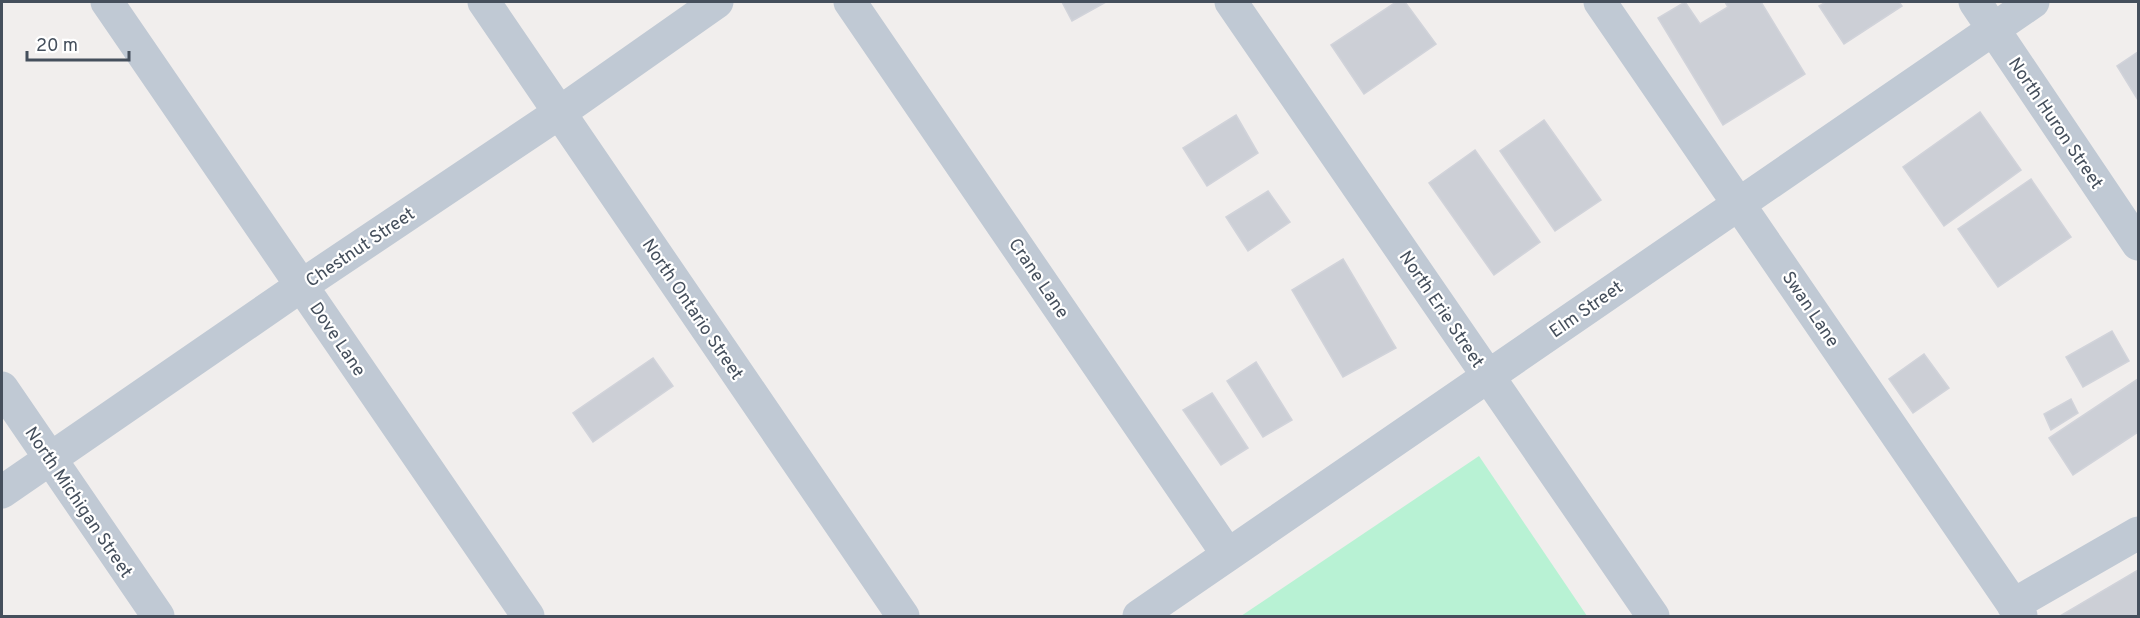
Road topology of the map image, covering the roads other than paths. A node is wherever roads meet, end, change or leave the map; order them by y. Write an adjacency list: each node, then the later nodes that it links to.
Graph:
1 (107, 2): 13 (street, Dove Lane)
2 (484, 2): 10 (street, North Ontario Street)
3 (717, 2): 10 (street, Chestnut Street)
4 (850, 2): 19 (street, Crane Lane)
5 (1231, 2): 14 (street, North Erie Street)
6 (1600, 2): 11 (street, Swan Lane)
7 (1975, 2): 9 (street, North Huron Street)
8 (2033, 2): 9 (street, Elm Street)
9 (1993, 29): 11 (street, Elm Street); 12 (street, North Huron Street)
10 (559, 113): 13 (street, Chestnut Street); 23 (street, North Ontario Street)
11 (1739, 204): 14 (street, Elm Street); 20 (street, Swan Lane)
12 (2139, 244)
13 (301, 286): 16 (street, Chestnut Street); 22 (street, Dove Lane)
14 (1488, 376): 19 (street, Elm Street); 25 (street, North Erie Street)
15 (2, 388): 16 (street, North Michigan Street)
16 (50, 459): 17 (street, Chestnut Street); 21 (street, North Michigan Street)
17 (2, 492)
18 (2139, 533): 20 (street)
19 (1228, 555): 24 (street, Elm Street)
20 (2015, 612)
21 (158, 616)
22 (528, 616)
23 (903, 616)
24 (1139, 616)
25 (1653, 616)

